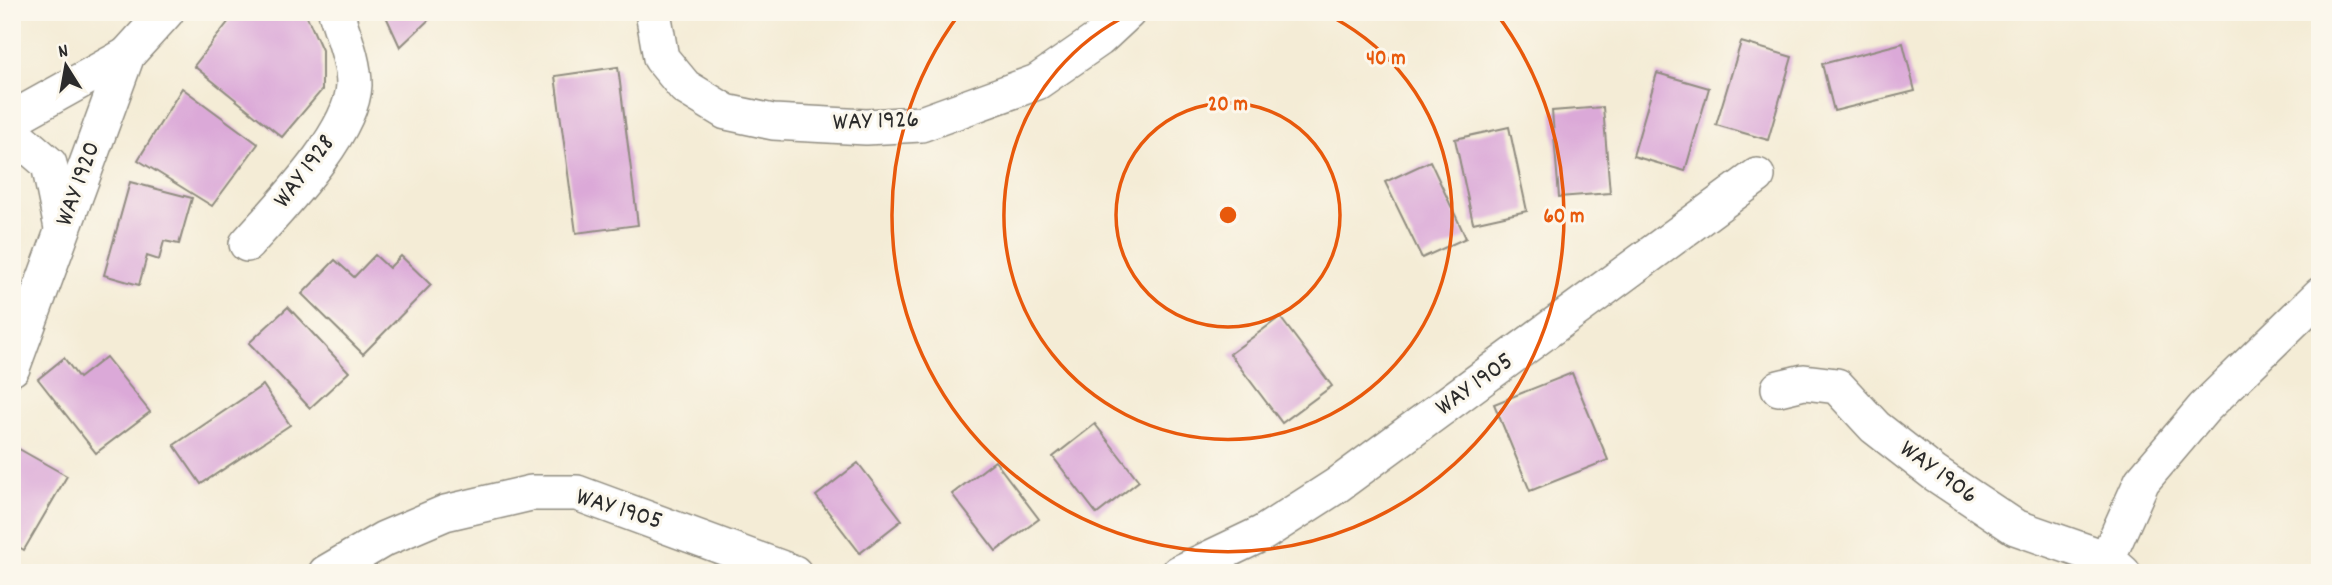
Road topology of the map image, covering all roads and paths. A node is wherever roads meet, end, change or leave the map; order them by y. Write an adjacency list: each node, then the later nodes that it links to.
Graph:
1 (166, 12): 5 (street, WAY 1920)
2 (336, 12): 10 (street, WAY 1928)
3 (653, 12): 4 (street, WAY 1926)
4 (1128, 12)
5 (127, 55): 6 (street); 9 (street, WAY 1920)
6 (12, 119)
7 (12, 132): 9 (street)
8 (1757, 176): 17 (street, WAY 1905)
9 (62, 228): 12 (street, WAY 1920)
10 (247, 244)
11 (2320, 295): 14 (street, WAY 1906)
12 (12, 368)
13 (1779, 388): 14 (street, WAY 1906)
14 (2115, 566)
15 (326, 573): 16 (street, WAY 1905)
16 (793, 573)
17 (1179, 573)

